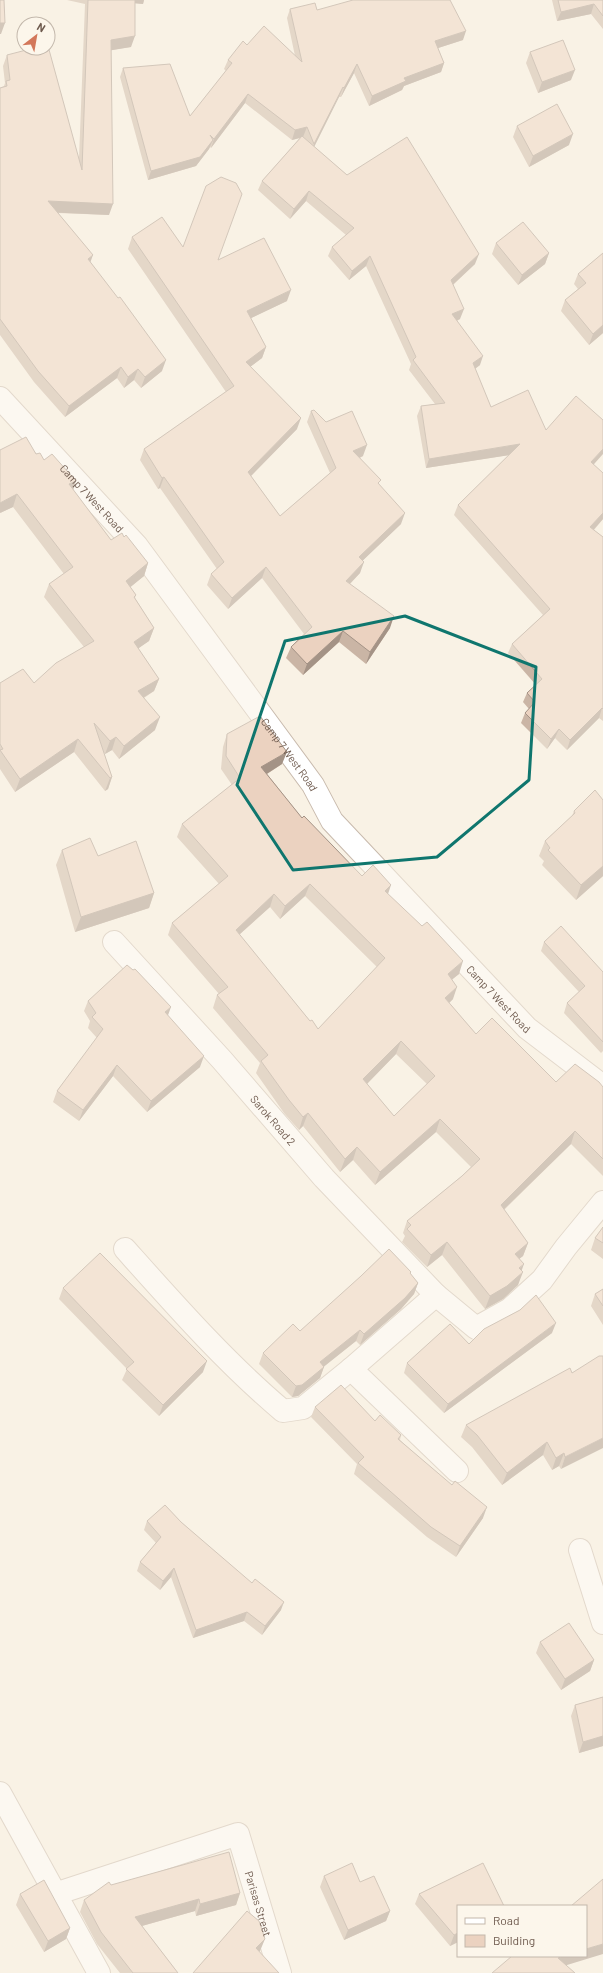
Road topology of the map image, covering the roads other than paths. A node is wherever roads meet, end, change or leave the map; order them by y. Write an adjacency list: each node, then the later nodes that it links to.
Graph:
1 (0, 398): 3 (street, Camp 7 West Road)
2 (114, 942): 6 (street, Sarok Road 2)
3 (603, 1086)
4 (603, 1202): 6 (street)
5 (125, 1249): 7 (street)
6 (436, 1295): 7 (street)
7 (351, 1369): 8 (street)
8 (457, 1471)
9 (580, 1550): 10 (street)
10 (603, 1623)
11 (0, 1793): 12 (street)
12 (55, 1894): 13 (street); 14 (street, Parisas Street)
13 (99, 1973)
14 (280, 1973)

